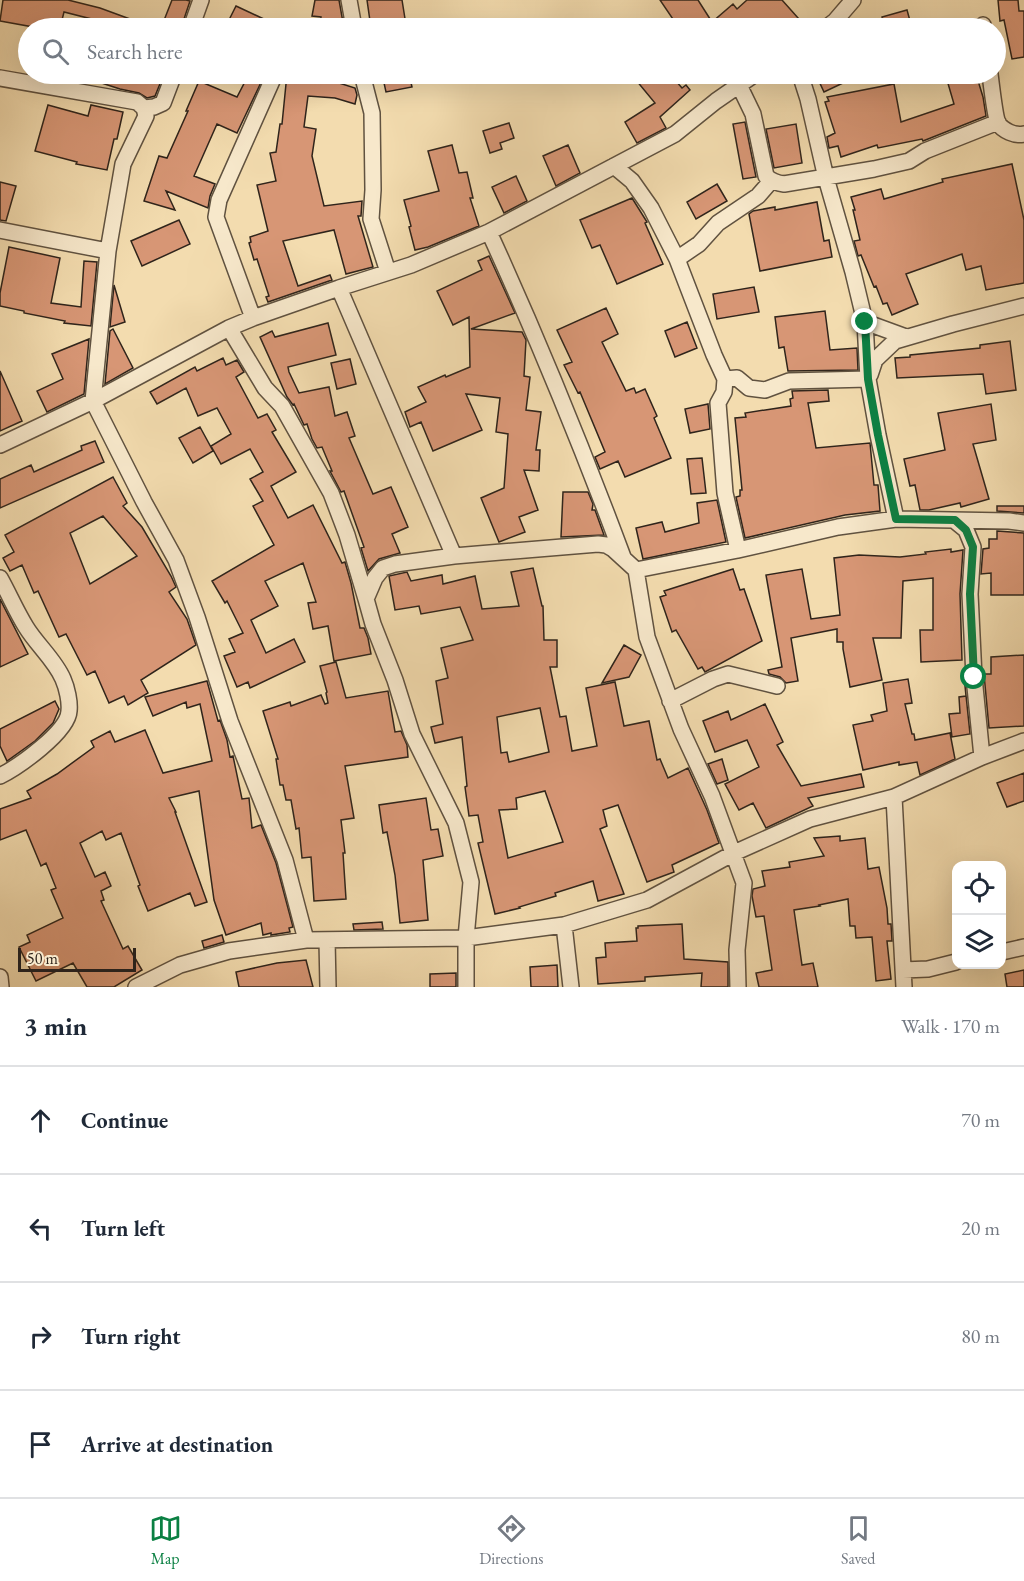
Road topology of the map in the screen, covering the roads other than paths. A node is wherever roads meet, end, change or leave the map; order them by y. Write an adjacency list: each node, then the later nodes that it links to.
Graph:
1 (201, 0): 4 (street)
2 (349, 0): 5 (street)
3 (851, 1): 6 (street)
4 (195, 18)
5 (352, 18)
6 (837, 18)
7 (0, 78): 8 (street)
8 (18, 81)
9 (34, 84): 16 (street)
10 (170, 84): 16 (street)
11 (271, 84): 29 (street)
12 (365, 84): 26 (street)
13 (803, 84): 20 (street)
14 (992, 84): 17 (street)
15 (739, 85): 19 (street); 21 (street)
16 (144, 108): 24 (street)
17 (998, 122): 18 (street); 20 (street)
18 (1024, 134)
19 (614, 166): 23 (street); 25 (street)
20 (826, 178): 21 (street); 30 (street)
21 (771, 181): 25 (street)
22 (0, 230): 24 (street)
23 (489, 232): 26 (street); 42 (street)
24 (108, 251): 35 (street)
25 (677, 259): 33 (street)
26 (388, 272): 27 (street)
27 (339, 288): 29 (street); 41 (street)
28 (1024, 306): 32 (street)
29 (253, 318): 31 (street)
30 (865, 322): 32 (street); 34 (street)
31 (229, 328): 35 (street); 44 (street)
32 (906, 337): 34 (street)
33 (724, 379): 34 (street); 40 (street)
34 (868, 379): 37 (street)
35 (93, 401): 36 (street); 54 (street)
36 (0, 446)
37 (896, 519): 38 (street); 40 (street)
38 (955, 520): 39 (street); 48 (street)
39 (1024, 523)
40 (738, 550): 42 (street)
41 (454, 556): 42 (street); 44 (street)
42 (630, 565): 46 (street)
43 (0, 578): 49 (street)
44 (366, 599): 53 (street)
45 (777, 686): 46 (street)
46 (670, 701): 51 (street)
47 (1024, 741): 48 (street)
48 (982, 757): 50 (street)
49 (0, 776)
50 (894, 796): 51 (street); 59 (street)
51 (734, 853): 52 (street); 66 (street)
52 (564, 926): 53 (street); 65 (street)
53 (466, 938): 55 (street); 64 (street)
54 (306, 940): 55 (street); 62 (street)
55 (327, 940): 63 (street)
56 (1024, 947): 57 (street)
57 (1006, 951)
58 (952, 963): 59 (street)
59 (903, 970): 67 (street)
60 (0, 977): 61 (street)
61 (1, 987)
62 (136, 987)
63 (328, 987)
64 (466, 987)
65 (571, 987)
66 (738, 987)
67 (904, 987)

